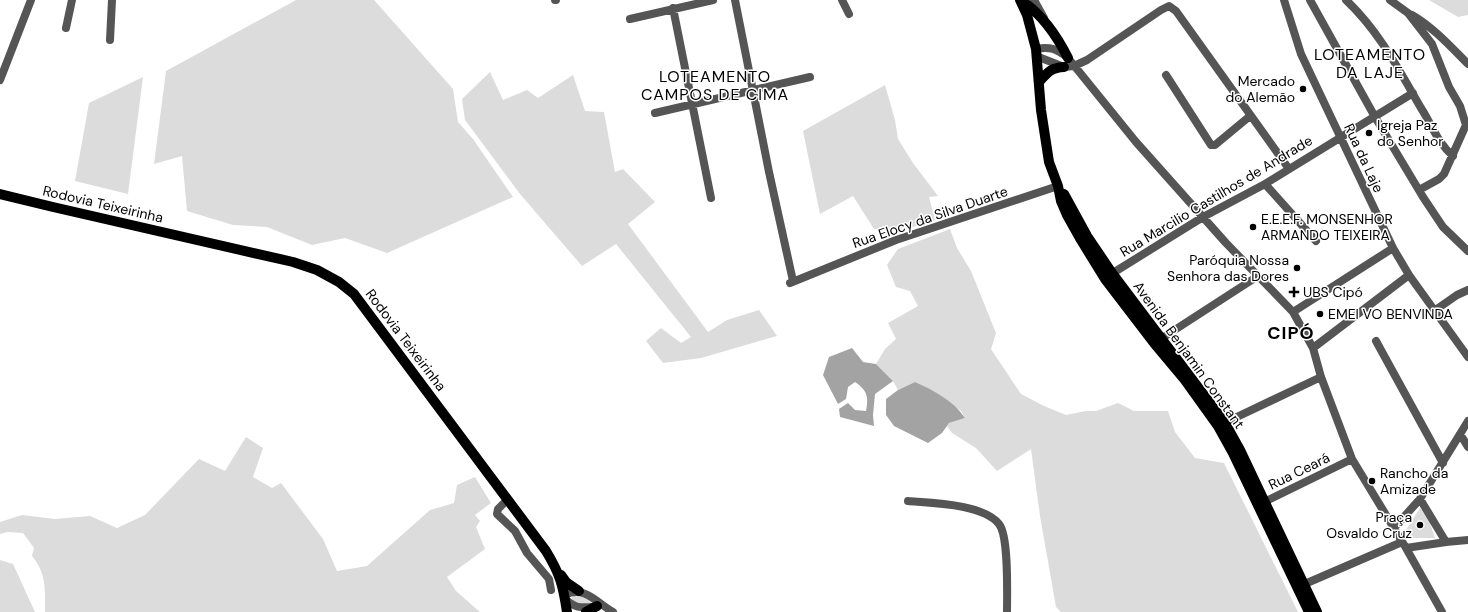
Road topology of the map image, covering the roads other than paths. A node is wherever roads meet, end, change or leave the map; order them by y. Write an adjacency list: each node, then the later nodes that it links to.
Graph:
1 (31, 0): 26 (street)
2 (72, 0): 18 (street)
3 (112, 0): 20 (street)
4 (713, 0): 13 (street)
5 (735, 0): 28 (street)
6 (842, 0): 15 (street)
7 (1020, 0): 17 (main road); 19 (main road, Avenida Benjamin Constant)
8 (1034, 0): 17 (street)
9 (1284, 0): 34 (street, Rua da Laje)
10 (1310, 0): 33 (street)
11 (1346, 0): 29 (street)
12 (1390, 0): 14 (street)
13 (673, 8): 16 (street); 30 (street)
14 (1408, 13): 23 (street); 35 (street)
15 (849, 14)
16 (630, 19)
17 (1048, 25): 19 (main road); 22 (main road)
18 (66, 28)
19 (1033, 34): 21 (main road, Avenida Benjamin Constant)
20 (110, 40)
21 (1036, 53): 22 (street); 22 (street); 27 (main road, Avenida Benjamin Constant)
22 (1069, 64): 27 (main road); 32 (street); 42 (street)
23 (1468, 64)
24 (1166, 75): 32 (street)
25 (810, 77): 28 (street)
26 (0, 80)
27 (1039, 82): 38 (main road, Avenida Benjamin Constant)
28 (753, 91): 30 (street); 38 (street, Rua Elocy da Silva Duarte)
29 (1413, 93): 33 (street, Rua Marcilio Castilhos de Andrade); 35 (street)
30 (693, 105): 31 (street); 41 (street)
31 (656, 113)
32 (1250, 116): 36 (street)
33 (1375, 117): 34 (street, Rua Marcilio Castilhos de Andrade); 39 (street)
34 (1340, 137): 36 (street, Rua Marcilio Castilhos de Andrade); 44 (street, Rua da Laje)
35 (1453, 156): 39 (street)
36 (1289, 169): 37 (street, Rua Marcilio Castilhos de Andrade)
37 (1265, 184): 42 (street, Rua Marcilio Castilhos de Andrade); 43 (street)
38 (1058, 186): 47 (main road, Avenida Benjamin Constant)
39 (1419, 190): 45 (street)
40 (0, 194): 64 (main road, Rodovia Teixeirinha)
41 (711, 198)
42 (1203, 217): 47 (street, Rua Marcilio Castilhos de Andrade); 48 (street)
43 (1316, 241)
44 (1393, 248): 46 (street, Rua da Laje); 51 (street)
45 (1468, 251)
46 (1409, 275): 50 (street, Rua da Laje); 54 (street)
47 (1108, 276): 52 (main road, Avenida Benjamin Constant)
48 (1258, 276): 51 (street); 52 (street)
49 (1468, 290): 50 (street)
50 (1434, 311): 55 (street, Rua da Laje)
51 (1293, 312): 54 (street)
52 (1158, 341): 58 (main road, Avenida Benjamin Constant)
53 (1376, 341): 62 (street)
54 (1313, 348): 56 (street)
55 (1468, 357)
56 (1321, 377): 58 (street); 61 (street)
57 (1468, 421): 59 (street)
58 (1221, 425): 66 (main road, Avenida Benjamin Constant)
59 (1460, 434): 60 (street); 62 (street)
60 (1468, 447)
61 (1352, 459): 66 (street, Rua Ceará); 68 (street)
62 (1443, 463): 63 (street)
63 (1420, 499): 68 (street); 71 (street)
64 (507, 500): 67 (main road, Rodovia Teixeirinha); 69 (street)
65 (908, 500): 83 (street)
66 (1261, 504): 75 (main road, Avenida Benjamin Constant)
67 (524, 521): 69 (street); 73 (main road, Rodovia Teixeirinha)
68 (1394, 528): 72 (street)
69 (515, 531): 74 (street)
70 (1468, 540): 71 (street)
71 (1446, 542): 72 (street)
72 (1404, 545): 75 (street); 86 (street)
73 (557, 569): 74 (street); 77 (main road); 78 (main road, Rodovia Teixeirinha)
74 (543, 572): 76 (street)
75 (1301, 585): 84 (main road, Avenida Benjamin Constant); 85 (main road, Avenida Benjamin Constant)
76 (551, 590)
77 (579, 591): 78 (street); 79 (street)
78 (565, 597): 79 (street); 80 (main road, Rodovia Teixeirinha)
79 (600, 606): 81 (main road); 82 (street)
80 (567, 612)
81 (586, 612)
82 (612, 612)
83 (1007, 612)
84 (1309, 612)
85 (1318, 612)
86 (1442, 612)

